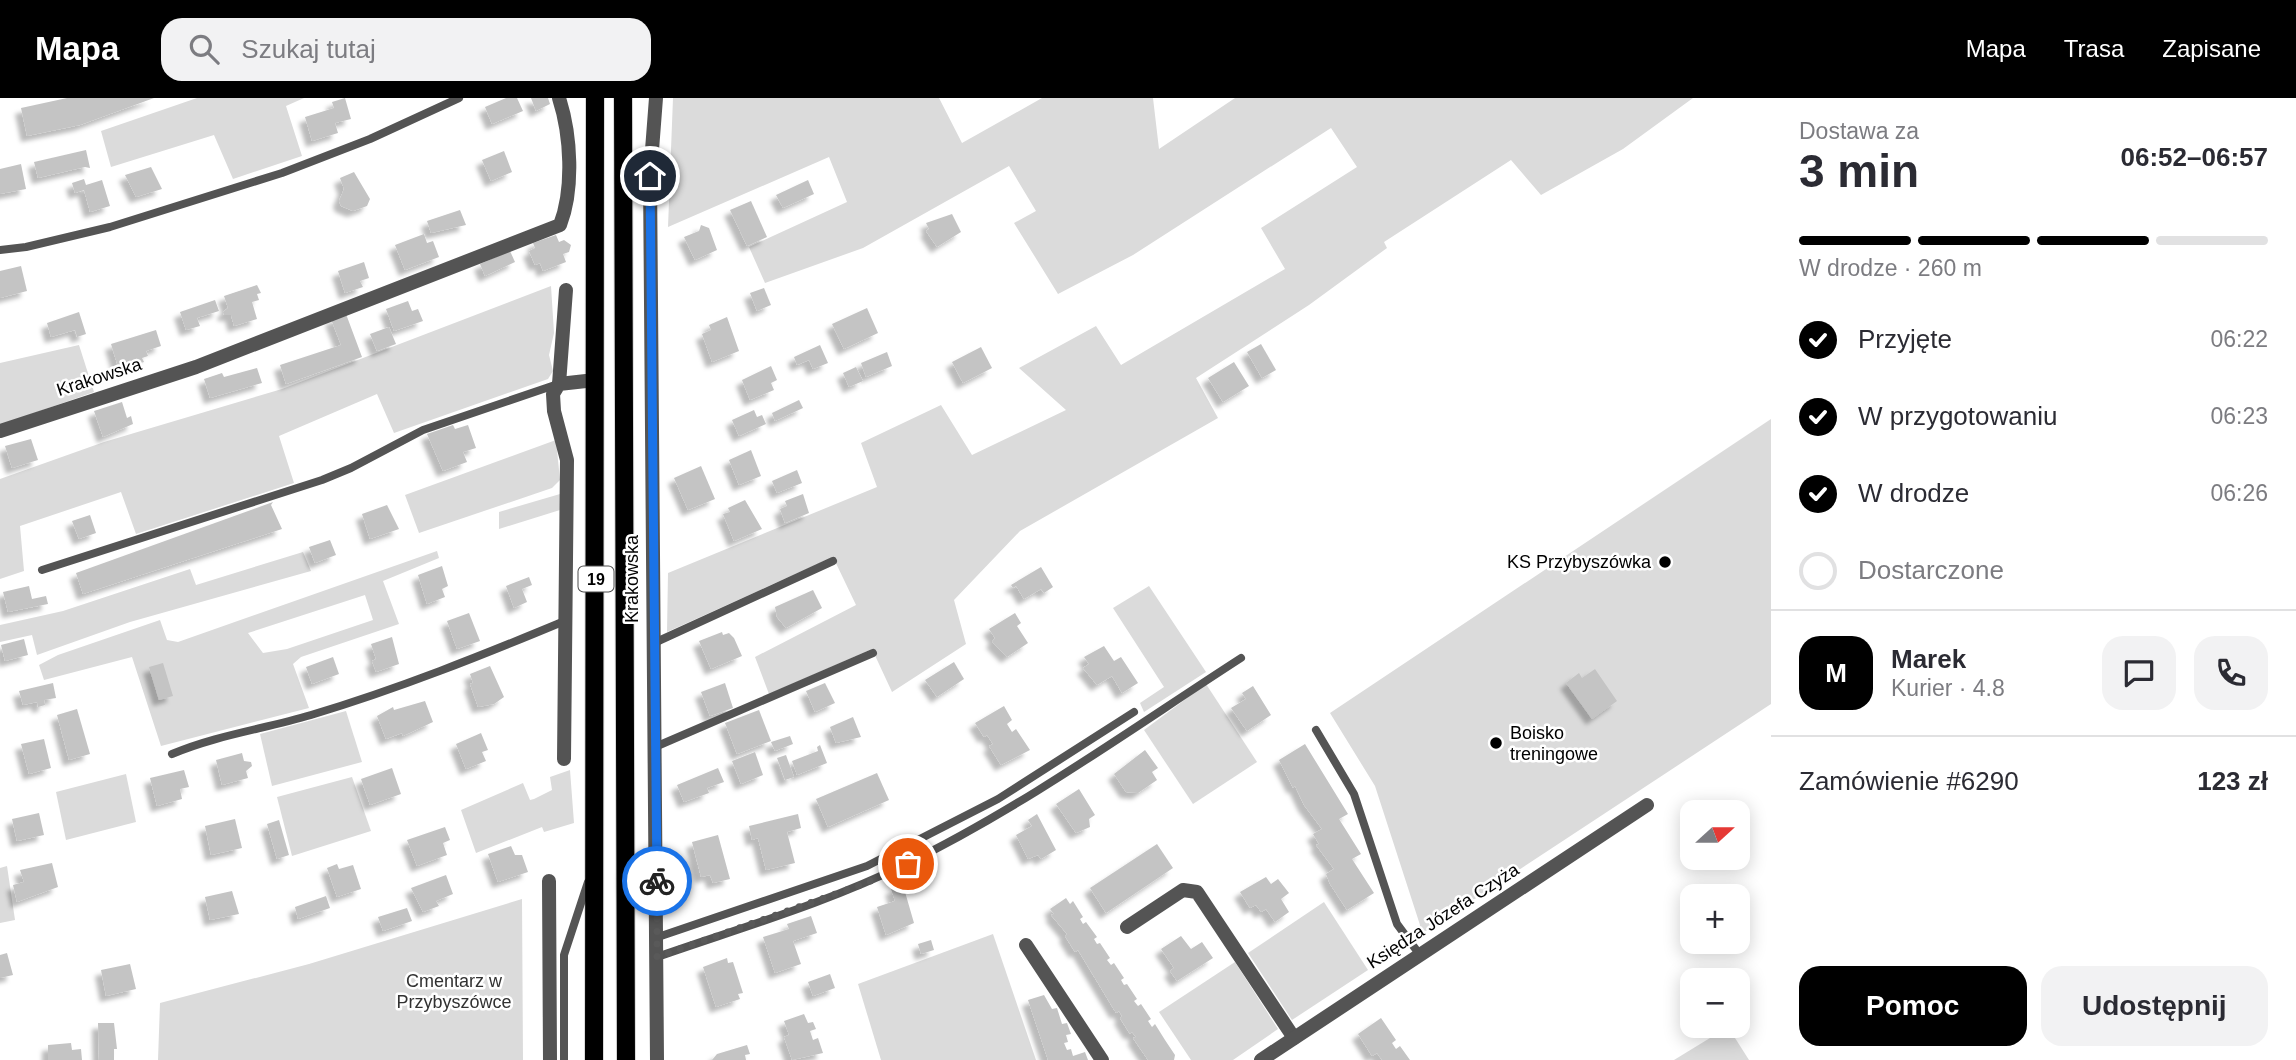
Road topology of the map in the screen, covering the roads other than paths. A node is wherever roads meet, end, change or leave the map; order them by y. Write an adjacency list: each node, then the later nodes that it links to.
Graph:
1 (458, 98): 6 (lane)
2 (559, 98): 10 (street, Krakowska)
3 (595, 98): 8 (main road, Krakowska / 19)
4 (623, 98): 36 (main road, Krakowska / 19)
5 (656, 98): 14 (street, Krakowska)
6 (0, 250)
7 (566, 290): 9 (street)
8 (595, 380): 9 (street); 23 (main road, Krakowska / 19)
9 (559, 384): 12 (lane); 13 (street)
10 (0, 431)
11 (833, 561): 14 (lane)
12 (42, 570)
13 (567, 620): 20 (lane); 21 (street)
14 (654, 643): 19 (street, Krakowska)
15 (873, 653): 19 (lane)
16 (1241, 658): 30 (lane)
17 (1134, 712): 26 (lane)
18 (1316, 730): 29 (lane)
19 (655, 747): 26 (street, Krakowska)
20 (172, 754)
21 (564, 759)
22 (1647, 805): 29 (street, Księdza Józefa Czyża)
23 (596, 856): 28 (lane); 35 (main road, Krakowska / 19)
24 (549, 881): 31 (street)
25 (1127, 927): 32 (street)
26 (657, 937): 30 (street, Krakowska)
27 (1026, 945): 38 (street)
28 (564, 955): 31 (lane); 34 (lane)
29 (1420, 955): 32 (street, Księdza Józefa Czyża)
30 (657, 957): 37 (street, Krakowska)
31 (550, 991): 33 (street)
32 (1294, 1038): 39 (street, Księdza Józefa Czyża)
33 (550, 1060)
34 (564, 1060)
35 (594, 1060)
36 (626, 1060)
37 (657, 1060)
38 (1102, 1060)
39 (1261, 1060)

